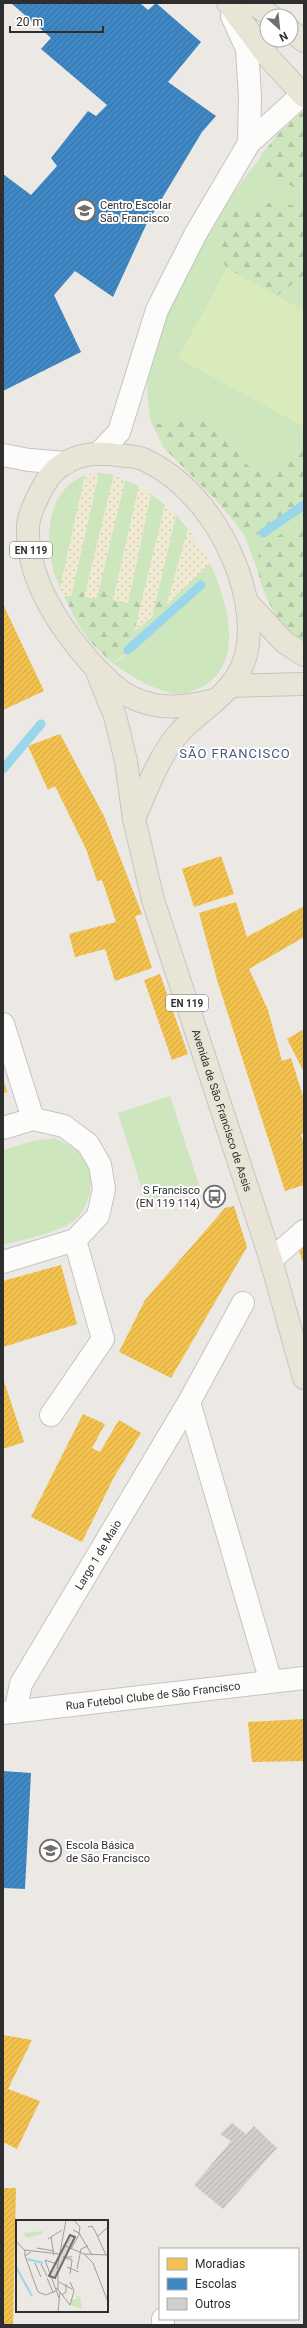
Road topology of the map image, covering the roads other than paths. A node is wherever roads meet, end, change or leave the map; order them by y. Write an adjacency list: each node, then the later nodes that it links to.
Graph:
1 (227, 3): 2 (main road); 3 (street)
2 (303, 95): 3 (street)
3 (249, 143): 4 (street)
4 (98, 454): 6 (main road, Avenida de São Francisco de Assis / EN 119); 7 (main road, Avenida de São Francisco de Assis / EN 119)
5 (3, 455): 6 (street, Avenida de São Francisco de Assis)
6 (66, 462): 9 (main road, Avenida de São Francisco de Assis / EN 119)
7 (247, 602): 8 (main road, EN 119); 11 (main road, Avenida de São Francisco de Assis / EN 119)
8 (304, 655)
9 (94, 666): 11 (main road, Avenida de São Francisco de Assis / EN 119); 12 (main road, Avenida de São Francisco de Assis / EN 119)
10 (304, 684): 11 (main road, EN 119)
11 (223, 693): 12 (main road, Avenida de São Francisco de Assis / EN 119)
12 (134, 819): 18 (main road, Avenida de São Francisco de Assis / EN 119)
13 (3, 1024): 14 (street)
14 (33, 1119): 15 (street); 17 (street)
15 (3, 1128)
16 (304, 1231): 18 (street)
17 (75, 1240): 19 (street); 23 (street)
18 (271, 1260): 21 (main road, Avenida de São Francisco de Assis / EN 119)
19 (3, 1262)
20 (243, 1303): 22 (street, Largo 1 de Maio)
21 (304, 1378)
22 (189, 1402): 25 (street); 26 (street, Largo 1 de Maio)
23 (50, 1415)
24 (304, 1678): 25 (street, Rua Futebol Clube de São Francisco)
25 (271, 1682): 26 (street, Rua Futebol Clube de São Francisco)
26 (9, 1712)

